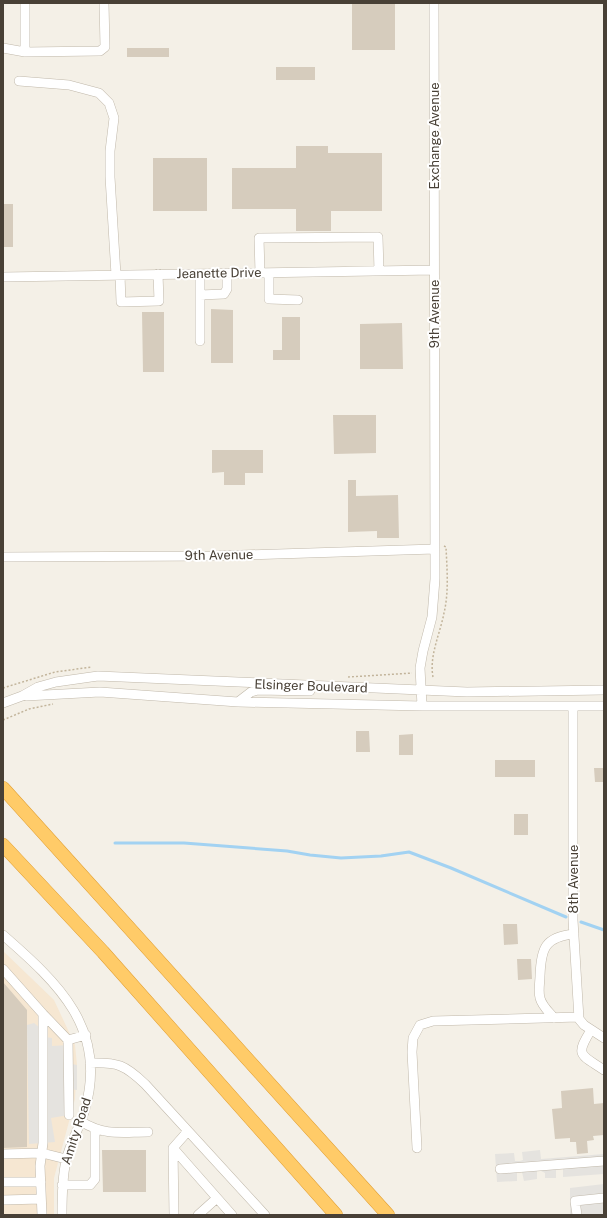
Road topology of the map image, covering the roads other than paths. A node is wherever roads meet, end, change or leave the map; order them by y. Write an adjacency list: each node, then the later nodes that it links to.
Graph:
1 (25, 3): 5 (street)
2 (104, 3): 5 (street)
3 (434, 3): 7 (street, Exchange Avenue)
4 (3, 48): 5 (street)
5 (25, 52)
6 (19, 81): 13 (street)
7 (434, 270): 8 (street, Jeanette Drive); 18 (street, 9th Avenue)
8 (379, 271): 10 (street, Jeanette Drive); 10 (street)
9 (227, 273): 10 (street, Jeanette Drive); 12 (street, Jeanette Drive); 15 (street)
10 (265, 273): 16 (street)
11 (158, 274): 12 (street, Jeanette Drive); 13 (street, Jeanette Drive); 13 (street)
12 (200, 274): 15 (street)
13 (118, 275): 14 (street, Jeanette Drive)
14 (3, 277)
15 (200, 295): 17 (street)
16 (298, 300)
17 (200, 341)
18 (435, 549): 19 (street, 9th Avenue); 21 (street, 9th Avenue)
19 (3, 558)
20 (325, 687): 21 (street, Elsinger Boulevard); 23 (street, Elsinger Boulevard); 24 (street)
21 (421, 690): 22 (street, Elsinger Boulevard); 26 (street, 9th Avenue)
22 (604, 690)
23 (22, 696): 24 (street, Elsinger Boulevard); 25 (street, Elsinger Boulevard)
24 (238, 702): 26 (street, Elsinger Boulevard)
25 (3, 703)
26 (422, 706): 27 (street, Elsinger Boulevard)
27 (573, 706): 28 (street, Elsinger Boulevard); 31 (street, 8th Avenue)
28 (604, 706)
29 (3, 788): 69 (highway)
30 (3, 846): 68 (highway)
31 (574, 934): 35 (street, 8th Avenue); 36 (street)
32 (5, 941): 38 (street, Amity Road)
33 (3, 968): 34 (street)
34 (43, 1014): 40 (street); 50 (street)
35 (579, 1017): 36 (street); 37 (street)
36 (554, 1018): 49 (street)
37 (591, 1030): 39 (street); 42 (street)
38 (86, 1034): 40 (street); 41 (street, Amity Road)
39 (604, 1038)
40 (68, 1040): 43 (street)
41 (90, 1063): 44 (street, Amity Road); 46 (street)
42 (604, 1070)
43 (69, 1115)
44 (82, 1122): 45 (street); 52 (street, Amity Road)
45 (95, 1130): 47 (street); 57 (street)
46 (188, 1131): 48 (street); 67 (street)
47 (148, 1132)
48 (173, 1148): 58 (street); 64 (street)
49 (417, 1148)
50 (42, 1153): 51 (street); 52 (street); 56 (street)
51 (3, 1154)
52 (66, 1159): 57 (street, Amity Road)
53 (604, 1161): 54 (street)
54 (500, 1169)
55 (3, 1182): 56 (street)
56 (40, 1182): 61 (street)
57 (62, 1185): 63 (street, Amity Road)
58 (217, 1198): 65 (street); 66 (street)
59 (604, 1198): 70 (street)
60 (3, 1200): 61 (street)
61 (41, 1200): 62 (street)
62 (42, 1215)
63 (62, 1215)
64 (174, 1215)
65 (198, 1215)
66 (232, 1215)
67 (265, 1215)
68 (336, 1215)
69 (388, 1215)
70 (577, 1215)

